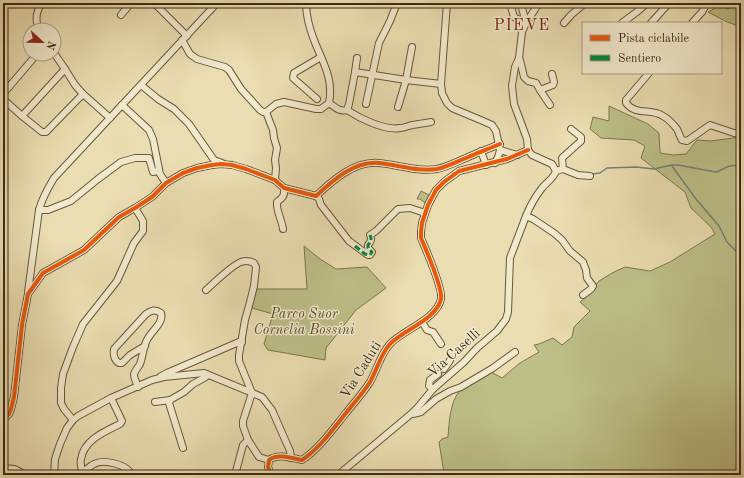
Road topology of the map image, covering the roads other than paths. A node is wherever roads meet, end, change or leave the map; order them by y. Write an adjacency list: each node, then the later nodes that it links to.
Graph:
1 (42, 3): 16 (street)
2 (131, 3): 15 (street)
3 (154, 3): 23 (street)
4 (218, 3): 23 (street)
5 (306, 3): 26 (street)
6 (397, 3): 33 (street)
7 (447, 3): 37 (street)
8 (510, 3): 22 (street)
9 (522, 3): 20 (street)
10 (539, 3): 20 (street)
11 (585, 3): 21 (street)
12 (647, 3): 17 (street)
13 (669, 3): 18 (street)
14 (707, 3): 19 (street)
15 (121, 15)
16 (36, 22)
17 (623, 22)
18 (652, 22)
19 (693, 22)
20 (526, 23): 22 (street)
21 (564, 24)
22 (522, 32): 28 (street)
23 (187, 36): 24 (street)
24 (182, 40): 38 (street); 50 (street)
25 (412, 47): 36 (street)
26 (321, 57): 42 (street); 44 (street)
27 (357, 58): 32 (street)
28 (519, 58): 39 (street); 57 (street)
29 (30, 62): 40 (street)
30 (60, 62): 31 (street)
31 (65, 69): 41 (street); 51 (street)
32 (355, 72): 33 (street); 49 (street)
33 (372, 74): 36 (street); 45 (street)
34 (552, 74): 39 (street)
35 (648, 74): 55 (street)
36 (406, 80): 37 (street); 48 (street)
37 (441, 84): 56 (street)
38 (141, 85): 47 (street); 61 (street)
39 (540, 90): 46 (street)
40 (3, 94)
41 (83, 94): 51 (street); 52 (street)
42 (317, 99)
43 (3, 100): 51 (street)
44 (329, 103): 49 (street); 50 (street)
45 (366, 104)
46 (550, 104)
47 (122, 105): 52 (street); 64 (street)
48 (398, 107)
49 (346, 110): 53 (street)
50 (266, 112): 66 (street)
51 (22, 116)
52 (110, 118): 71 (street)
53 (431, 122)
54 (571, 129): 63 (street, Via Caselli)
55 (741, 134)
56 (500, 147): 58 (street); 59 (street); 60 (street)
57 (528, 150): 59 (street, Via Caduti); 63 (street)
58 (481, 151): 62 (street); 69 (street)
59 (517, 155): 60 (street, Via Caduti)
60 (495, 163): 62 (street, Via Caduti)
61 (228, 165): 66 (street); 67 (street)
62 (486, 165): 72 (street, Via Caduti)
63 (559, 170): 65 (street); 73 (street, Via Caselli)
64 (159, 171): 67 (street); 71 (street)
65 (590, 176)
66 (275, 177): 68 (street)
67 (166, 183): 70 (street)
68 (286, 188): 69 (street); 74 (street)
69 (316, 196): 72 (street)
70 (136, 208): 76 (street); 98 (street)
71 (39, 210): 75 (street)
72 (425, 213): 80 (street, Via Caduti)
73 (526, 216): 79 (street); 91 (street, Via Caselli)
74 (283, 229)
75 (31, 268): 76 (street); 78 (street)
76 (43, 273): 78 (street)
77 (206, 290): 81 (street)
78 (28, 294): 97 (street)
79 (583, 295)
80 (422, 322): 82 (street); 101 (street, Via Caduti)
81 (242, 342): 89 (street); 92 (street)
82 (441, 344)
83 (145, 346): 83 (street); 90 (street)
84 (516, 352): 96 (street)
85 (450, 360): 86 (street)
86 (444, 369)
87 (438, 374): 91 (street)
88 (208, 375): 89 (street); 92 (street); 94 (street)
89 (156, 379): 90 (street)
90 (138, 386): 93 (street)
91 (433, 389): 96 (street, Via Caselli)
92 (252, 393): 99 (street); 101 (street)
93 (111, 398): 98 (street); 106 (street)
94 (170, 400): 95 (street); 100 (street)
95 (155, 402)
96 (411, 414): 109 (street, Via Caselli)
97 (3, 420)
98 (73, 420): 105 (street)
99 (248, 440): 102 (street); 107 (street)
100 (184, 448)
101 (291, 458): 102 (street, Via Caduti)
102 (269, 460): 108 (street)
103 (3, 469): 104 (street)
104 (23, 475)
105 (54, 475)
106 (131, 475)
107 (235, 475)
108 (271, 475)
109 (338, 475)

